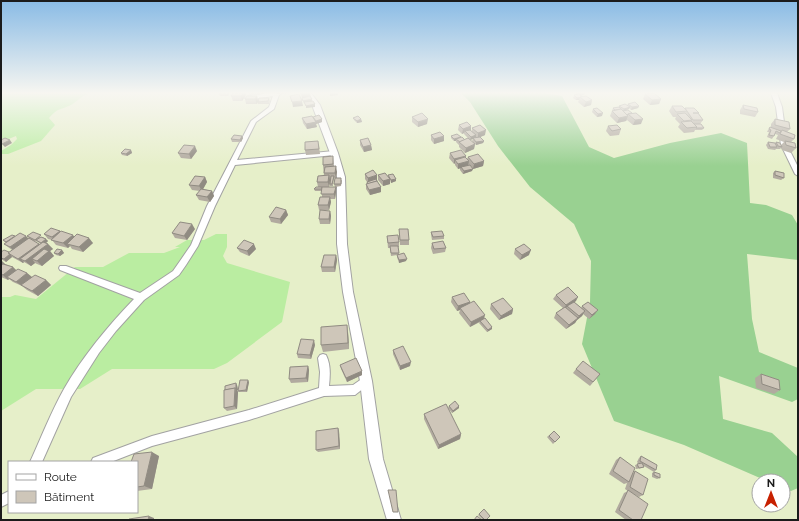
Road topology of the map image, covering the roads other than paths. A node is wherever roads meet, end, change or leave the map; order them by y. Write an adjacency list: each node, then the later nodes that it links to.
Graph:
1 (259, 117): 5 (street)
2 (321, 117): 4 (street)
3 (780, 117): 6 (street)
4 (334, 152): 5 (street); 10 (street)
5 (232, 163): 8 (street)
6 (798, 174)
7 (63, 268): 8 (street)
8 (141, 297): 12 (street)
9 (323, 358): 11 (street)
10 (366, 381): 11 (street); 14 (street)
11 (324, 391): 13 (street)
12 (36, 461)
13 (100, 461)
14 (394, 520)

